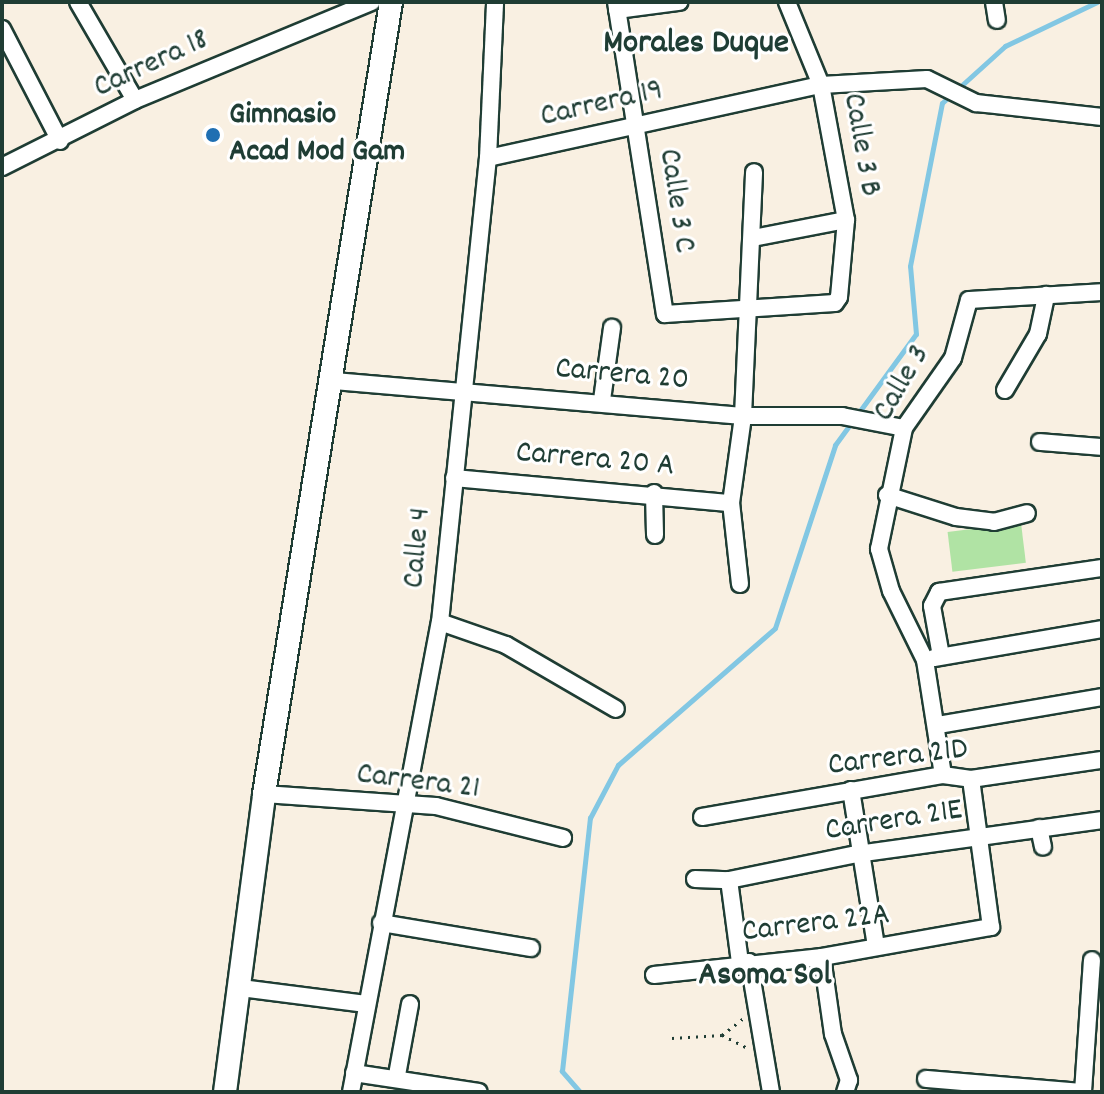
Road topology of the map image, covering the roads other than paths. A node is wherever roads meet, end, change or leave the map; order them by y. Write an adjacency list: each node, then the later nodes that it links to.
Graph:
1 (372, 2): 9 (street, Carrera 18)
2 (391, 2): 26 (street)
3 (495, 2): 17 (street, Calle 4)
4 (679, 2): 8 (street)
5 (787, 2): 12 (street, Calle 3 B)
6 (994, 2): 10 (street)
7 (82, 3): 13 (street)
8 (617, 6): 15 (street, Calle 3 C)
9 (331, 8): 13 (street, Carrera 18)
10 (997, 20)
11 (2, 29): 16 (street)
12 (821, 85): 14 (street, Carrera 19); 15 (street, Carrera 19); 20 (street, Calle 3 B)
13 (135, 100): 16 (street, Carrera 18)
14 (1102, 117)
15 (635, 125): 17 (street, Carrera 19); 24 (street, Calle 3 C)
16 (60, 141): 18 (street, Carrera 18)
17 (488, 158): 28 (street, Calle 4)
18 (2, 167)
19 (754, 172): 21 (street)
20 (846, 220): 21 (street); 24 (street, Calle 3 B)
21 (753, 238): 24 (street)
22 (1102, 292): 23 (street)
23 (1046, 295): 27 (street); 31 (street, Calle 3)
24 (749, 310): 30 (street)
25 (612, 328): 29 (street)
26 (334, 381): 28 (street, Carrera 20); 52 (street)
27 (1005, 390)
28 (463, 395): 29 (street, Carrera 20); 34 (street, Calle 4)
29 (602, 400): 30 (street, Carrera 20)
30 (743, 416): 31 (street, Carrera 20); 37 (street)
31 (898, 425): 36 (street, Calle 3)
32 (1040, 442): 33 (street)
33 (1102, 447)
34 (454, 478): 35 (street, Carrera 20 A); 42 (street, Calle 4)
35 (654, 493): 37 (street, Carrera 20 A); 39 (street)
36 (887, 495): 38 (street); 44 (street, Calle 3)
37 (731, 503): 41 (street)
38 (1027, 513)
39 (655, 535)
40 (1102, 568): 44 (street)
41 (740, 584)
42 (440, 622): 46 (street); 53 (street, Calle 4)
43 (1102, 629): 44 (street)
44 (933, 658): 47 (street)
45 (1102, 697): 47 (street)
46 (616, 709)
47 (938, 725): 49 (street)
48 (1102, 760): 50 (street, Carrera 21D)
49 (943, 775): 50 (street, Carrera 21D); 51 (street, Carrera 21D)
50 (971, 779): 57 (street)
51 (851, 790): 54 (street, Carrera 21D); 60 (street)
52 (264, 794): 53 (street, Carrera 21); 71 (street)
53 (404, 808): 58 (street, Carrera 21); 63 (street, Calle 4)
54 (702, 817)
55 (1102, 820): 56 (street, Carrera 21E)
56 (1039, 828): 57 (street, Carrera 21E); 59 (street)
57 (980, 836): 60 (street, Carrera 21E); 64 (street, Carrera 22A)
58 (563, 838)
59 (1043, 847)
60 (857, 854): 62 (street, Carrera 21E); 64 (street)
61 (695, 879): 62 (street, Carrera 21E)
62 (729, 880): 68 (street)
63 (381, 923): 65 (street); 72 (street, Calle 4)
64 (876, 946): 66 (street, Carrera 22A)
65 (531, 948)
66 (822, 957): 68 (street, Carrera 22A); 82 (street)
67 (1092, 960): 70 (street)
68 (744, 962): 69 (street, Carrera 22A); 81 (street)
69 (654, 975)
70 (1096, 980): 74 (street)
71 (241, 988): 72 (street); 78 (street)
72 (366, 1004): 75 (street, Calle 4)
73 (410, 1004): 76 (street)
74 (1094, 1041): 83 (street)
75 (354, 1073): 76 (street); 79 (street, Calle 4)
76 (397, 1075): 80 (street)
77 (926, 1079): 83 (street)
78 (225, 1092)
79 (351, 1092)
80 (479, 1092)
81 (771, 1092)
82 (845, 1092)
83 (1082, 1092)

